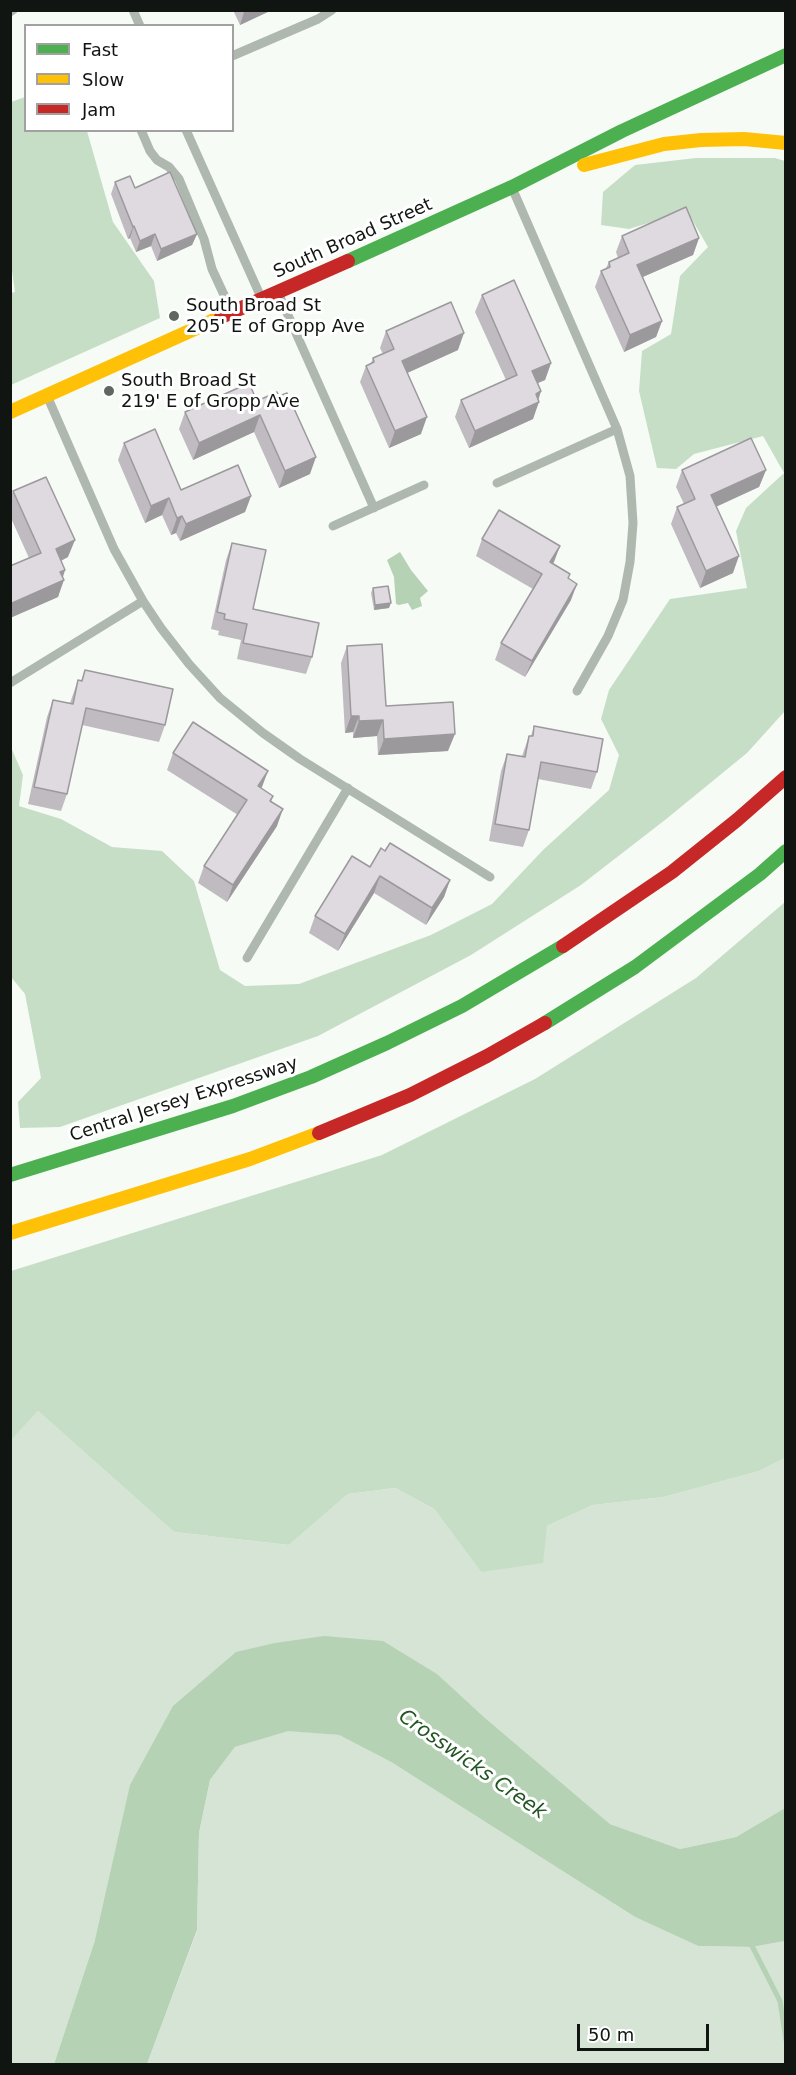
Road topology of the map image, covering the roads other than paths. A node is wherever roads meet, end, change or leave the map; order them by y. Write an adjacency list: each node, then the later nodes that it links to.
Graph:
1 (133, 10): 3 (lane)
2 (332, 10): 4 (lane)
3 (139, 24)
4 (234, 55)
5 (786, 55): 9 (main road, South Broad Street)
6 (142, 132): 12 (lane)
7 (187, 132): 11 (lane)
8 (786, 143): 9 (main road, South Broad Street)
9 (512, 187): 10 (main road, South Broad Street); 15 (lane)
10 (278, 293): 11 (main road, South Broad Street); 18 (lane)
11 (262, 300): 12 (main road, South Broad Street)
12 (232, 313): 13 (main road, South Broad Street)
13 (47, 396): 14 (main road, South Broad Street); 20 (lane)
14 (10, 412)
15 (617, 429): 16 (lane); 22 (lane)
16 (497, 483)
17 (424, 485): 18 (lane)
18 (374, 508): 19 (lane)
19 (333, 526)
20 (143, 601): 21 (lane); 24 (lane)
21 (10, 683)
22 (577, 692)
23 (786, 777): 28 (main road, Central Jersey Expressway)
24 (348, 788): 26 (lane); 27 (lane)
25 (786, 851): 29 (main road)
26 (490, 877)
27 (247, 958)
28 (10, 1175)
29 (10, 1233)

